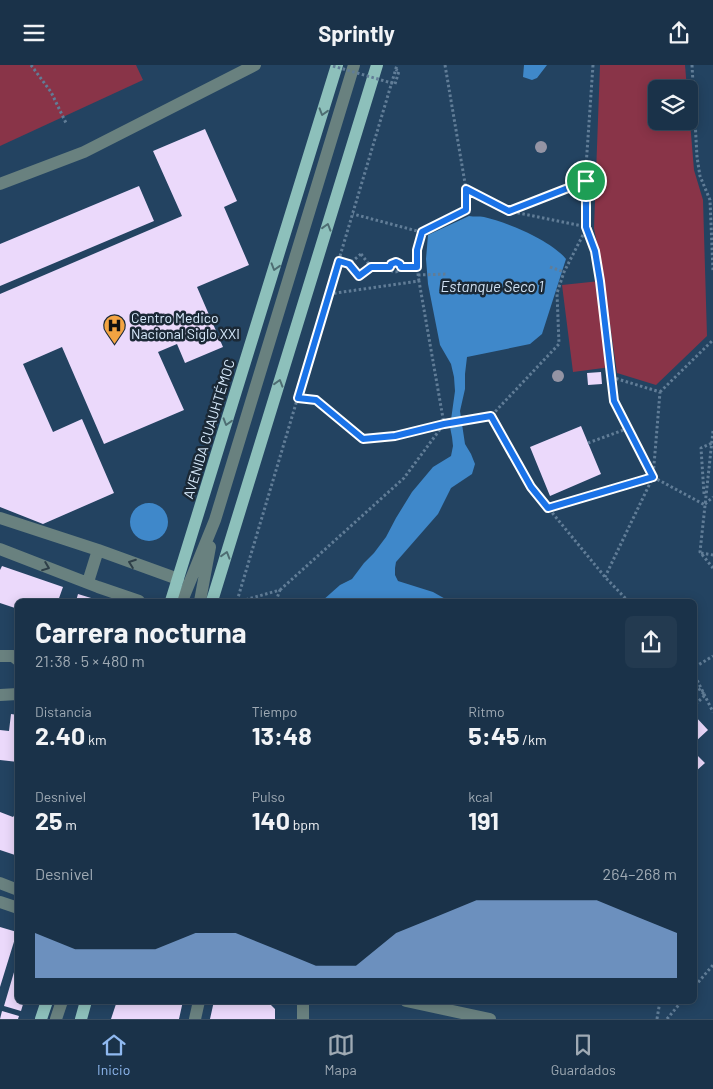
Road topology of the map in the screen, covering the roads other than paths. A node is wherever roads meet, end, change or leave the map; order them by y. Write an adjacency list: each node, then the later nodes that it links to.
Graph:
1 (255, 65): 5 (street)
2 (335, 65): 10 (main road, AVENIDA CUAUHTÉMOC, one-way to 10)
3 (354, 65): 7 (street)
4 (377, 65): 16 (main road, one-way to 4)
5 (0, 184)
6 (0, 518): 9 (street)
7 (215, 520): 14 (street); 15 (street)
8 (0, 549): 11 (street, one-way to 11)
9 (98, 550): 10 (street, one-way to 9); 11 (street)
10 (178, 579): 13 (main road, AVENIDA CUAUHTÉMOC)
11 (88, 582): 12 (street)
12 (134, 599)
13 (172, 599)
14 (183, 599)
15 (200, 599)
16 (213, 599)
17 (0, 656): 18 (street)
18 (15, 658)
19 (15, 694): 20 (street)
20 (0, 695)
21 (0, 883): 22 (street)
22 (15, 889)
23 (0, 902): 24 (street)
24 (15, 908)
25 (46, 1004): 31 (main road)
26 (61, 1004): 32 (street)
27 (85, 1004): 33 (main road)
28 (198, 1004): 34 (street)
29 (303, 1004): 35 (street)
30 (420, 1004): 36 (street)
31 (41, 1019)
32 (56, 1019)
33 (81, 1019)
34 (195, 1019)
35 (303, 1019)
36 (490, 1019)

